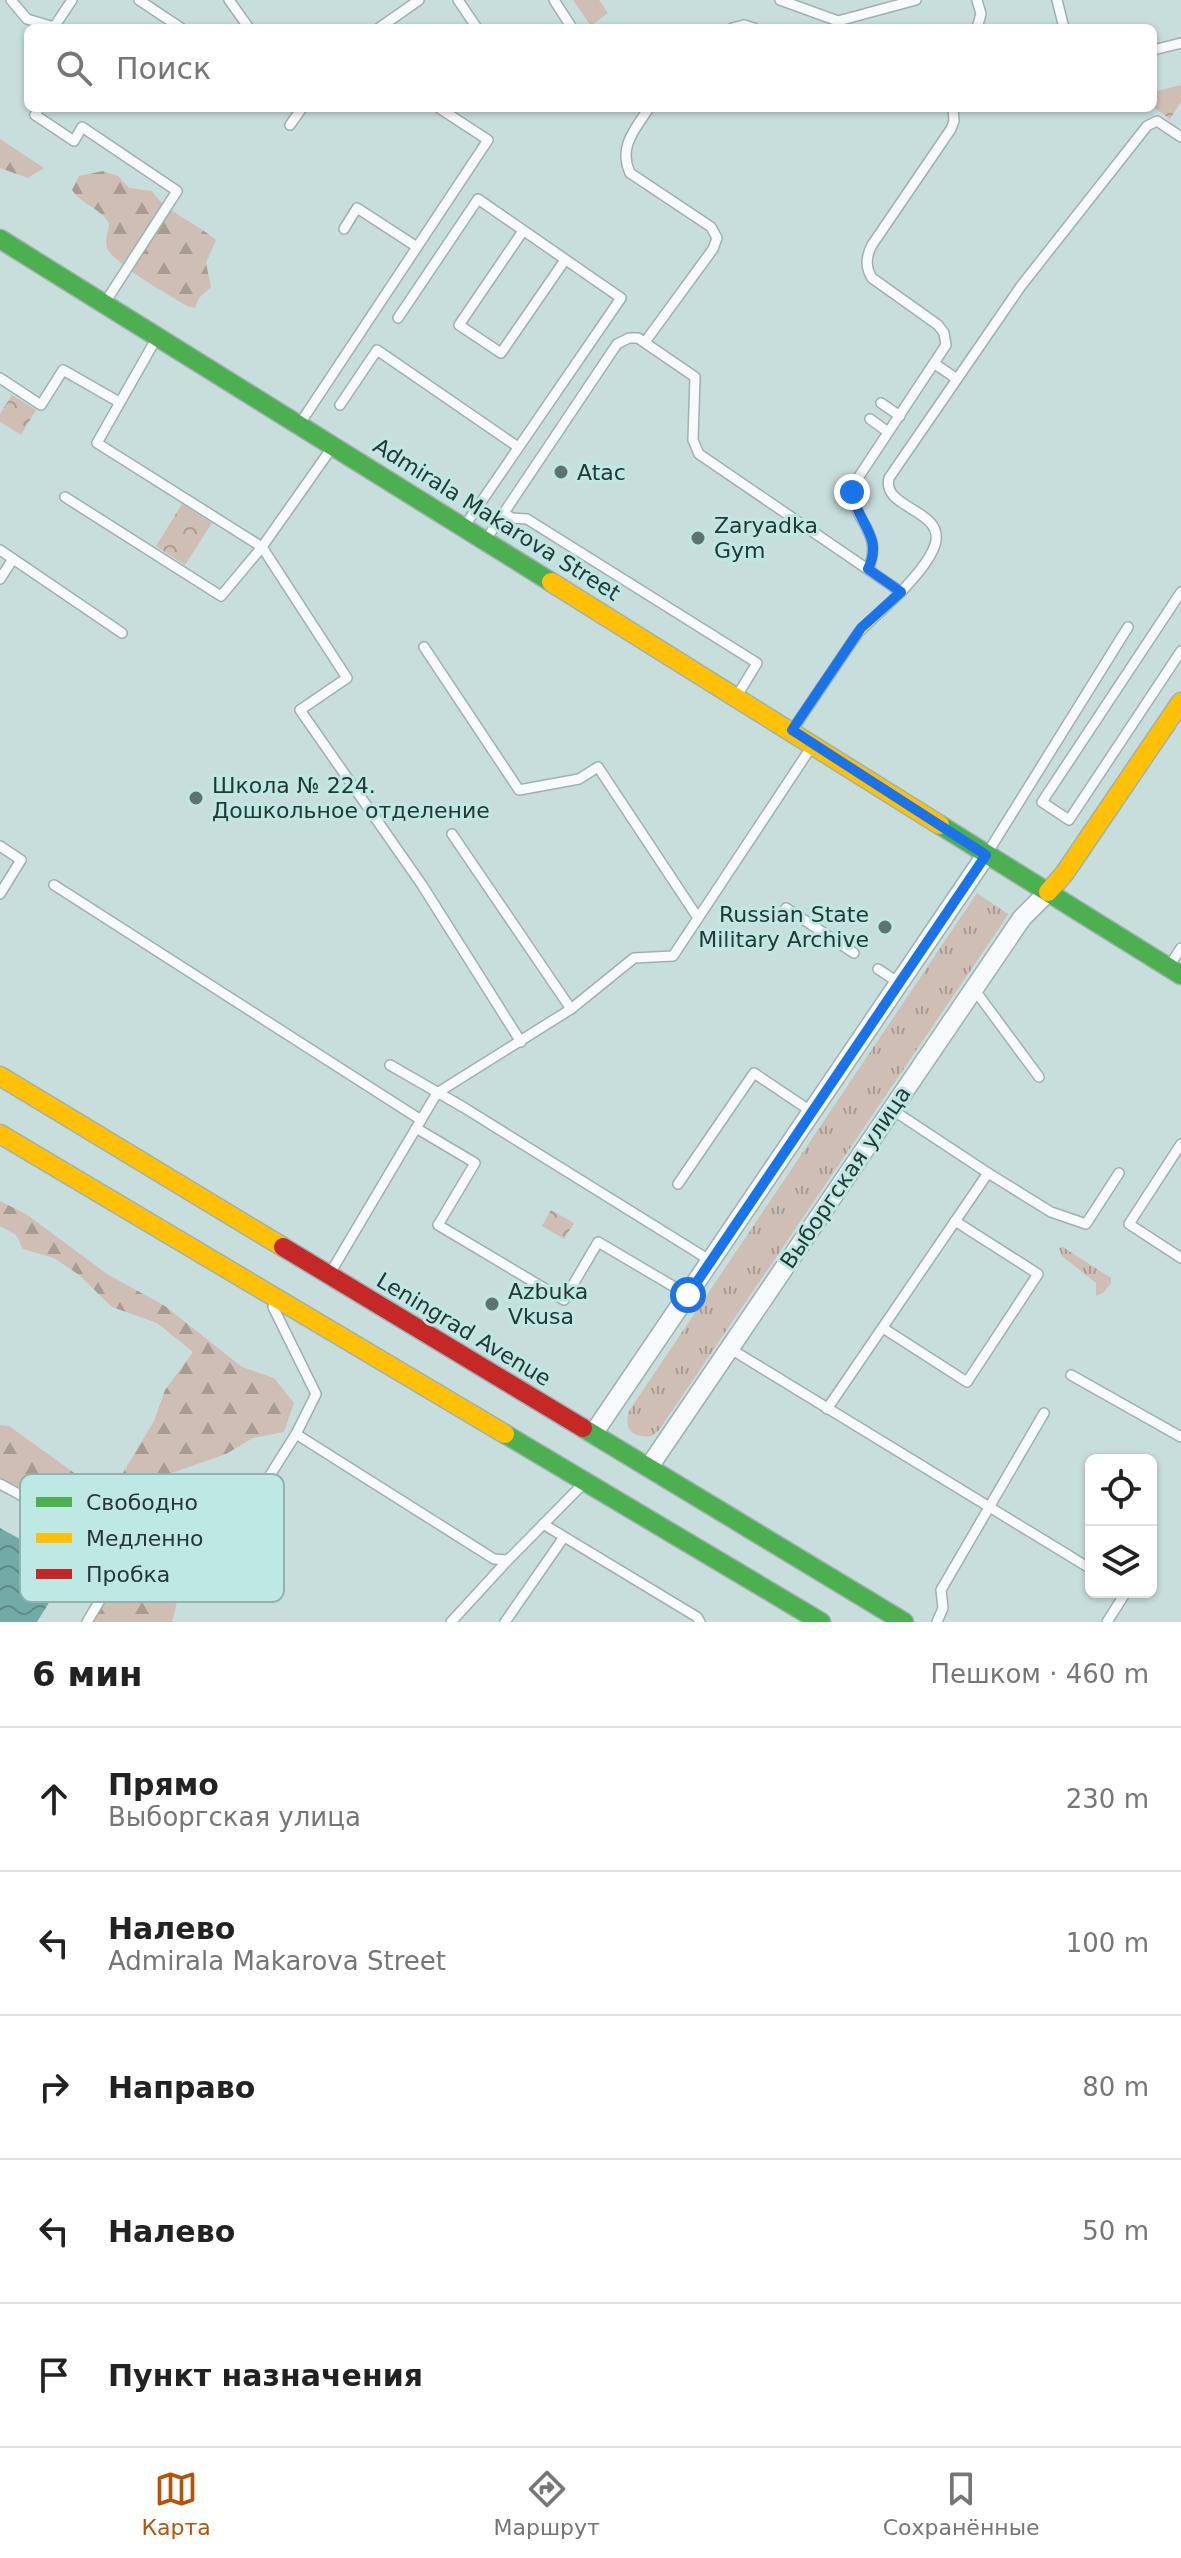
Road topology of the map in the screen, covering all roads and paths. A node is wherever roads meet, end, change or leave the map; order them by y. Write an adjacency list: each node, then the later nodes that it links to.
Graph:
1 (11, 0): 12 (lane)
2 (72, 0): 13 (lane)
3 (139, 0): 14 (lane)
4 (229, 0): 15 (lane)
5 (419, 0): 16 (lane)
6 (458, 0): 17 (lane)
7 (554, 0): 18 (lane)
8 (780, 0): 9 (lane)
9 (916, 0)
10 (977, 0): 19 (lane)
11 (1057, 0): 20 (lane)
12 (44, 24)
13 (56, 24)
14 (175, 24)
15 (246, 24)
16 (385, 24)
17 (474, 24)
18 (569, 24)
19 (978, 24)
20 (1063, 24)
21 (1181, 43): 22 (lane)
22 (1157, 49)
23 (37, 112): 35 (lane)
24 (299, 112): 28 (lane)
25 (445, 112): 33 (lane)
26 (646, 112): 38 (lane)
27 (954, 112): 39 (lane)
28 (290, 125)
29 (1181, 137): 41 (lane)
30 (344, 229): 33 (lane)
31 (523, 231): 34 (lane); 34 (lane); 36 (lane)
32 (0, 239): 35 (main road, Admirala Makarova Street)
33 (417, 247): 47 (lane)
34 (565, 260): 50 (lane)
35 (104, 304): 37 (main road, Admirala Makarova Street)
36 (398, 318)
37 (157, 337): 42 (lane); 47 (main road, Admirala Makarova Street)
38 (645, 342): 52 (lane); 58 (lane)
39 (935, 364): 41 (lane); 45 (lane)
40 (0, 378): 42 (lane)
41 (957, 379): 60 (lane)
42 (119, 402): 55 (lane)
43 (881, 403): 45 (lane)
44 (340, 405): 50 (lane)
45 (900, 416): 48 (lane)
46 (870, 419): 48 (lane)
47 (299, 425): 49 (main road, Admirala Makarova Street)
48 (888, 432): 58 (lane)
49 (333, 446): 53 (main road, Admirala Makarova Street); 55 (lane)
50 (518, 447): 53 (lane)
51 (65, 497): 55 (lane)
52 (504, 513): 54 (lane); 66 (lane)
53 (464, 527): 54 (main road, Admirala Makarova Street)
54 (486, 541): 66 (main road, Admirala Makarova Street)
55 (262, 547): 87 (lane)
56 (0, 550): 57 (lane)
57 (13, 559): 59 (lane); 63 (lane)
58 (868, 569): 60 (lane)
59 (0, 579)
60 (901, 592): 68 (lane)
61 (1181, 592): 69 (lane)
62 (1128, 627): 74 (lane)
63 (122, 633)
64 (424, 647): 79 (lane)
65 (1181, 651): 69 (lane)
66 (737, 696): 68 (main road, Admirala Makarova Street)
67 (1181, 702): 71 (main road)
68 (792, 730): 70 (main road, Admirala Makarova Street)
69 (1127, 732): 71 (lane)
70 (814, 743): 74 (main road, Admirala Makarova Street); 79 (lane)
71 (1150, 747): 76 (main road)
72 (452, 834): 86 (lane)
73 (0, 846): 77 (lane)
74 (986, 855): 76 (main road, Admirala Makarova Street); 84 (street)
75 (54, 885): 94 (lane)
76 (1048, 892): 83 (main road, Admirala Makarova Street); 85 (street, Выборгская улица)
77 (0, 894)
78 (786, 908): 81 (lane)
79 (698, 918): 86 (lane)
80 (1181, 948): 83 (lane)
81 (854, 953)
82 (878, 969): 84 (lane)
83 (1175, 971)
84 (899, 983): 93 (street)
85 (974, 989): 90 (lane); 92 (street, Выборгская улица)
86 (571, 1009): 87 (lane)
87 (521, 1042): 91 (lane)
88 (390, 1065): 91 (lane)
89 (0, 1073): 103 (main road, Leningrad Avenue)
90 (1039, 1077)
91 (437, 1093): 94 (lane); 102 (lane)
92 (891, 1109): 97 (lane); 107 (street, Выборгская улица)
93 (812, 1112): 99 (lane); 102 (street)
94 (418, 1124): 103 (lane); 105 (lane)
95 (0, 1134): 104 (main road)
96 (1181, 1144): 101 (lane)
97 (988, 1173): 98 (lane); 100 (lane)
98 (1119, 1173)
99 (678, 1184)
100 (955, 1221): 106 (lane); 106 (lane)
101 (1181, 1258)
102 (711, 1261): 105 (street)
103 (329, 1277): 112 (main road, Leningrad Avenue)
104 (265, 1291): 111 (lane); 116 (main road)
105 (688, 1295): 112 (street)
106 (883, 1328): 109 (lane)
107 (728, 1348): 109 (lane); 114 (street, Выборгская улица)
108 (1071, 1375): 113 (lane)
109 (827, 1409): 119 (lane)
110 (1044, 1413): 119 (lane)
111 (296, 1434): 115 (lane); 122 (lane)
112 (593, 1434): 114 (main road, Leningrad Avenue)
113 (1181, 1437)
114 (649, 1467): 131 (main road, Leningrad Avenue)
115 (271, 1474)
116 (585, 1482): 120 (lane); 130 (main road)
117 (0, 1484): 118 (lane)
118 (20, 1495)
119 (990, 1508): 123 (lane); 132 (lane)
120 (543, 1524): 121 (lane); 122 (lane)
121 (564, 1537): 128 (lane); 129 (lane)
122 (508, 1560): 127 (lane)
123 (1085, 1565)
124 (1122, 1598): 133 (lane)
125 (99, 1602): 126 (lane)
126 (87, 1622)
127 (451, 1622)
128 (505, 1622)
129 (700, 1622)
130 (821, 1622)
131 (904, 1622)
132 (937, 1622)
133 (1107, 1622)

